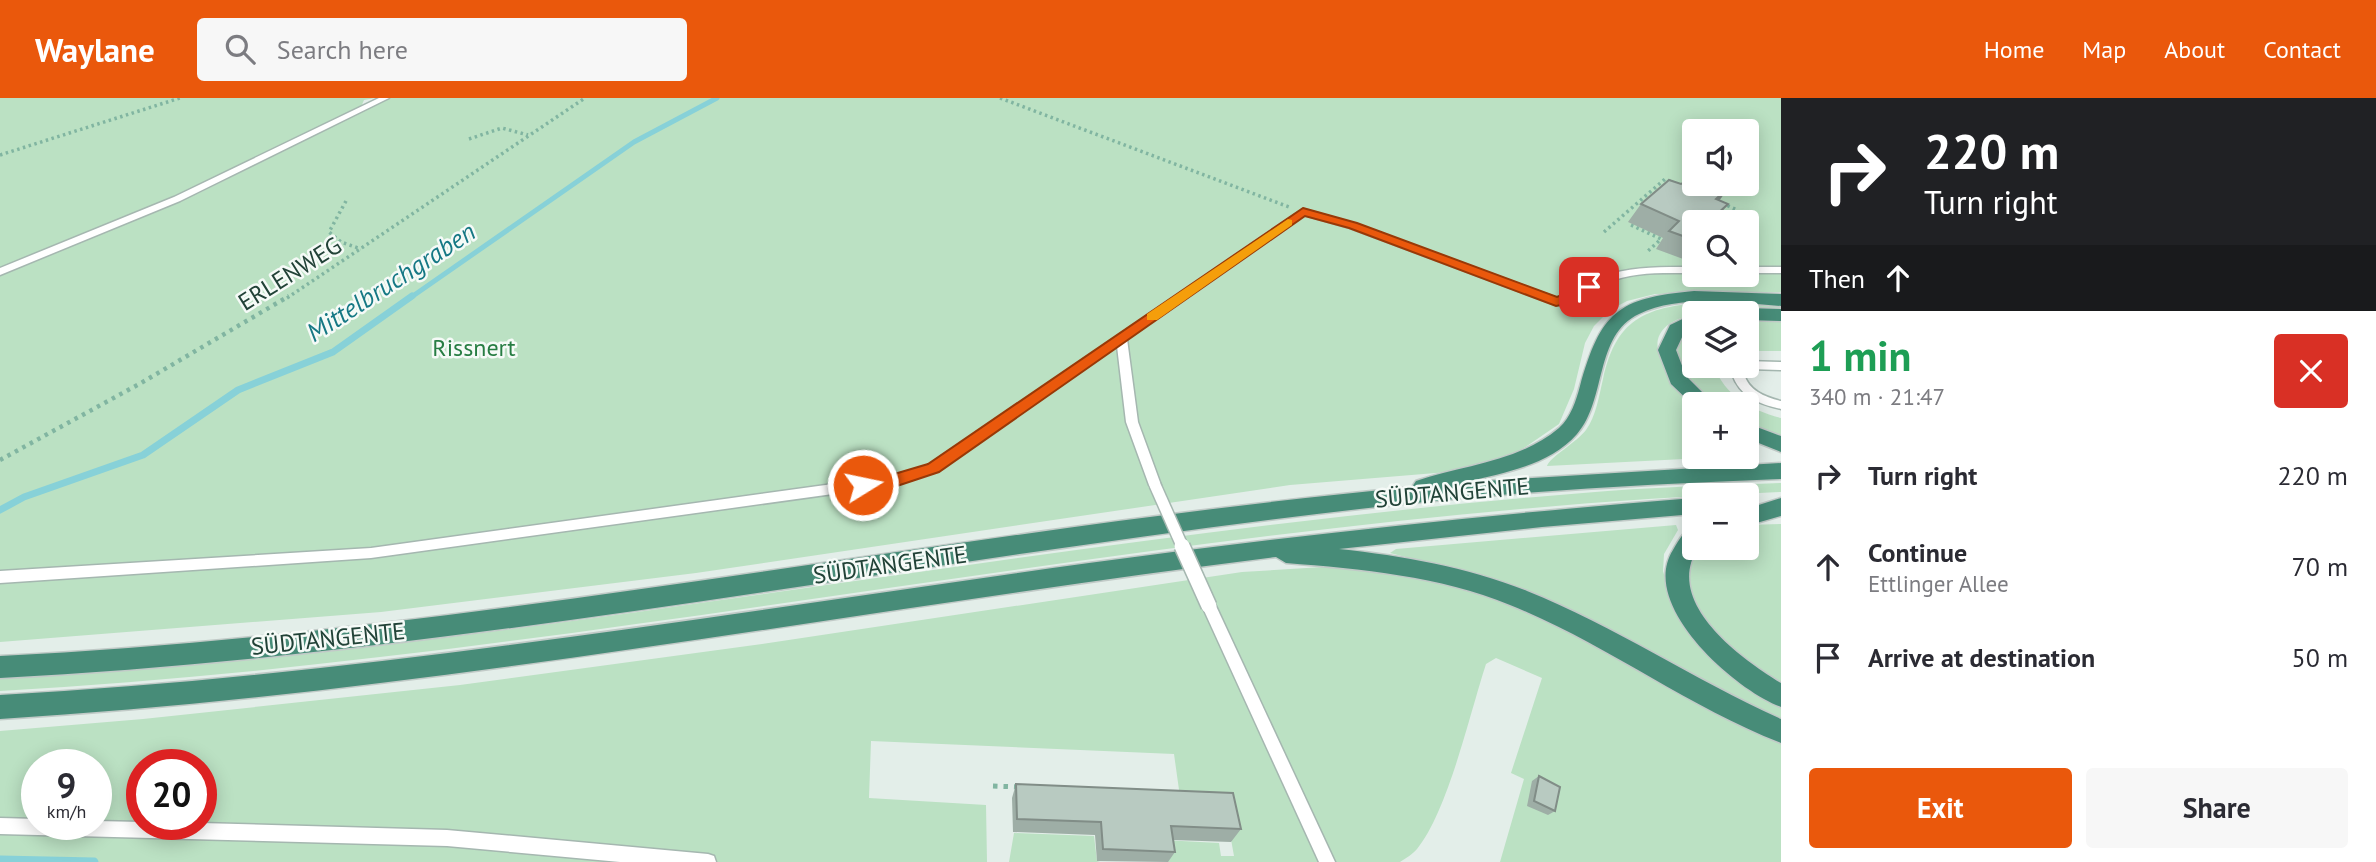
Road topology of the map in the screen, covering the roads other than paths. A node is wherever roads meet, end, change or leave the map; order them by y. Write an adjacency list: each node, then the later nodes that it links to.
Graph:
1 (385, 98): 7 (lane)
2 (1303, 212): 6 (lane); 12 (lane)
3 (1682, 270): 6 (lane)
4 (1759, 270): 5 (lane)
5 (1781, 270)
6 (1476, 271)
7 (0, 272)
8 (1781, 299): 21 (highway)
9 (1759, 314): 10 (highway)
10 (1781, 315)
11 (1682, 326): 16 (highway)
12 (1122, 339): 28 (lane); 29 (lane, bridge)
13 (1759, 366): 14 (lane)
14 (1781, 366)
15 (1740, 378): 17 (lane)
16 (1692, 392)
17 (1781, 405)
18 (1759, 435): 19 (highway)
19 (1781, 444)
20 (1781, 471): 21 (highway, SÜDTANGENTE)
21 (1394, 498): 30 (highway, SÜDTANGENTE)
22 (1759, 504): 23 (highway)
23 (1781, 504): 25 (highway)
24 (1682, 507): 27 (highway, SÜDTANGENTE)
25 (1759, 516)
26 (1682, 550): 31 (highway)
27 (1249, 551): 32 (highway, SÜDTANGENTE); 33 (highway)
28 (0, 577)
29 (1209, 606): 36 (lane)
30 (0, 667)
31 (1781, 696)
32 (0, 707)
33 (1781, 731)
34 (0, 826): 35 (lane)
35 (708, 862)
36 (1327, 862)

